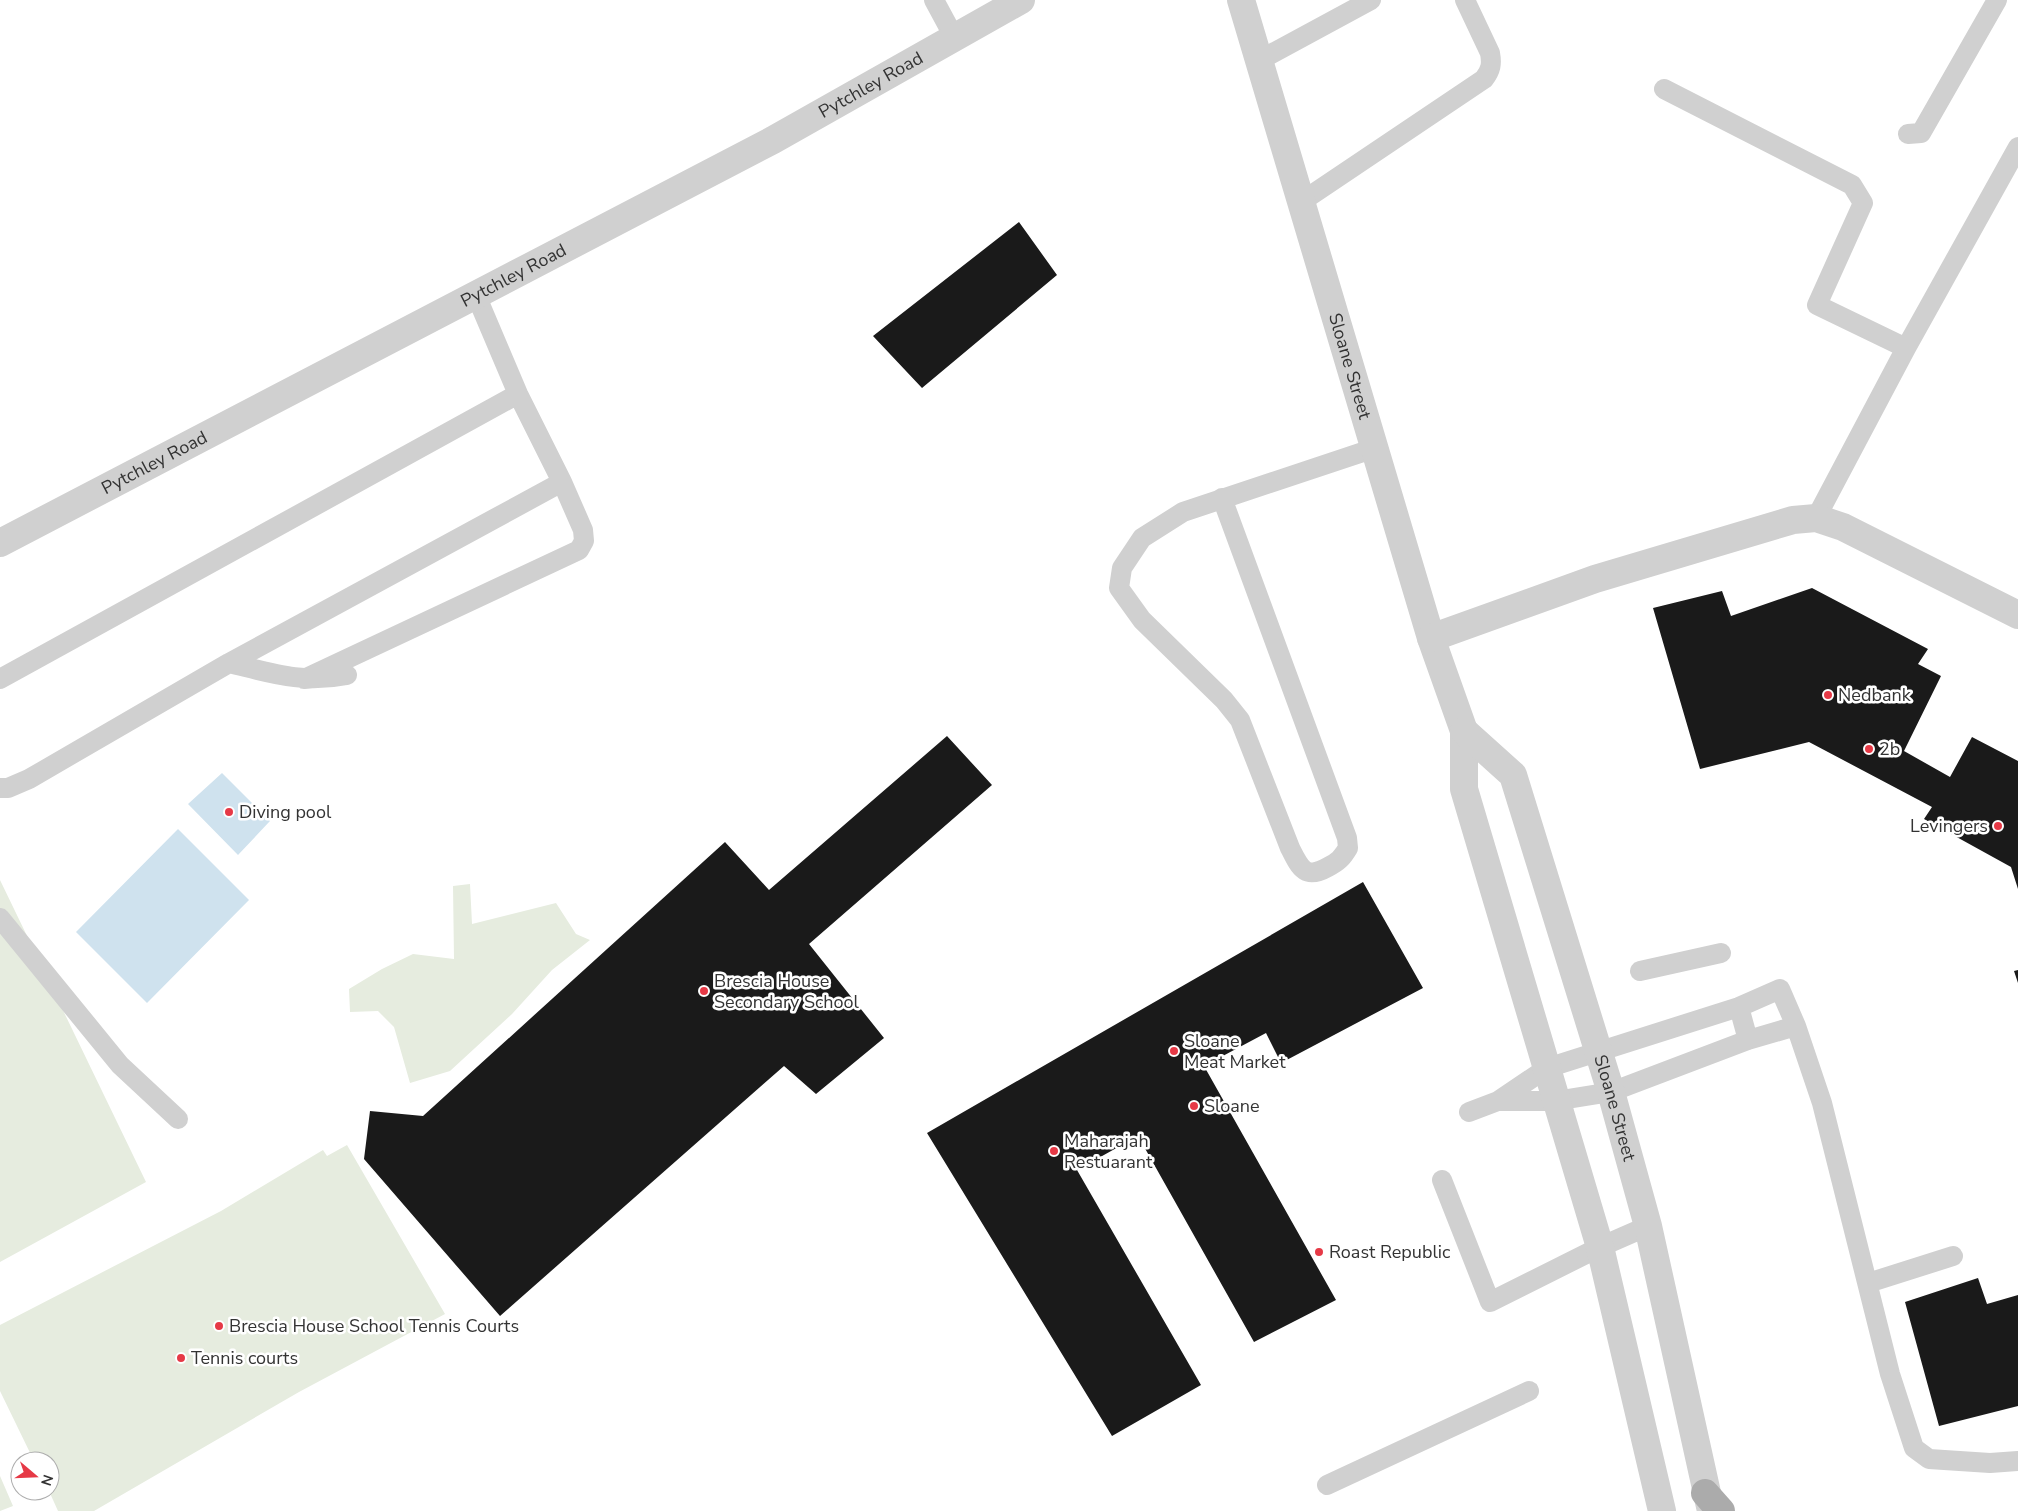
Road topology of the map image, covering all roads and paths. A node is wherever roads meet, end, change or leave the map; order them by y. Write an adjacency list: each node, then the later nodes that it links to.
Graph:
1 (934, 0): 7 (lane)
2 (1021, 0): 7 (street, Pytchley Road)
3 (1241, 0): 8 (street, Sloane Street)
4 (1371, 0): 8 (lane)
5 (1466, 0): 12 (lane)
6 (1997, 0): 10 (lane)
7 (955, 39): 13 (street, Pytchley Road)
8 (1258, 61): 12 (street, Sloane Street)
9 (1664, 88): 14 (lane)
10 (1908, 134)
11 (2018, 147): 14 (lane)
12 (1301, 202): 16 (street, Sloane Street)
13 (476, 294): 15 (lane); 20 (street, Pytchley Road)
14 (1906, 348): 19 (lane)
15 (518, 394): 17 (lane); 24 (lane)
16 (1375, 448): 18 (lane); 22 (street, Sloane Street)
17 (562, 482): 23 (lane); 23 (lane)
18 (1222, 498): 18 (lane)
19 (1816, 518): 21 (street); 22 (street)
20 (0, 543)
21 (2018, 615)
22 (1431, 638): 25 (street, Sloane Street)
23 (229, 663): 26 (lane)
24 (0, 679)
25 (1464, 731): 33 (street, Sloane Street); 34 (street, Sloane Street)
26 (0, 788)
27 (0, 918): 39 (lane)
28 (1721, 953): 29 (lane)
29 (1640, 972)
30 (1739, 1007): 31 (lane); 32 (lane); 33 (lane)
31 (1796, 1026): 32 (lane); 44 (lane)
32 (1748, 1040): 35 (lane)
33 (1597, 1052): 34 (lane); 35 (street, Sloane Street)
34 (1547, 1068): 36 (lane); 37 (street, Sloane Street)
35 (1611, 1092): 37 (lane); 41 (street, Sloane Street)
36 (1498, 1101): 37 (lane); 38 (lane)
37 (1555, 1101): 42 (street, Sloane Street)
38 (1469, 1112)
39 (178, 1119)
40 (1442, 1180): 42 (lane)
41 (1648, 1226): 42 (lane); 48 (street, Sloane Street)
42 (1600, 1246): 49 (street, Sloane Street)
43 (1953, 1256): 44 (lane)
44 (1868, 1283): 46 (lane)
45 (1529, 1391): 47 (lane)
46 (2018, 1462)
47 (1326, 1485)
48 (1712, 1505)
49 (1662, 1511)

